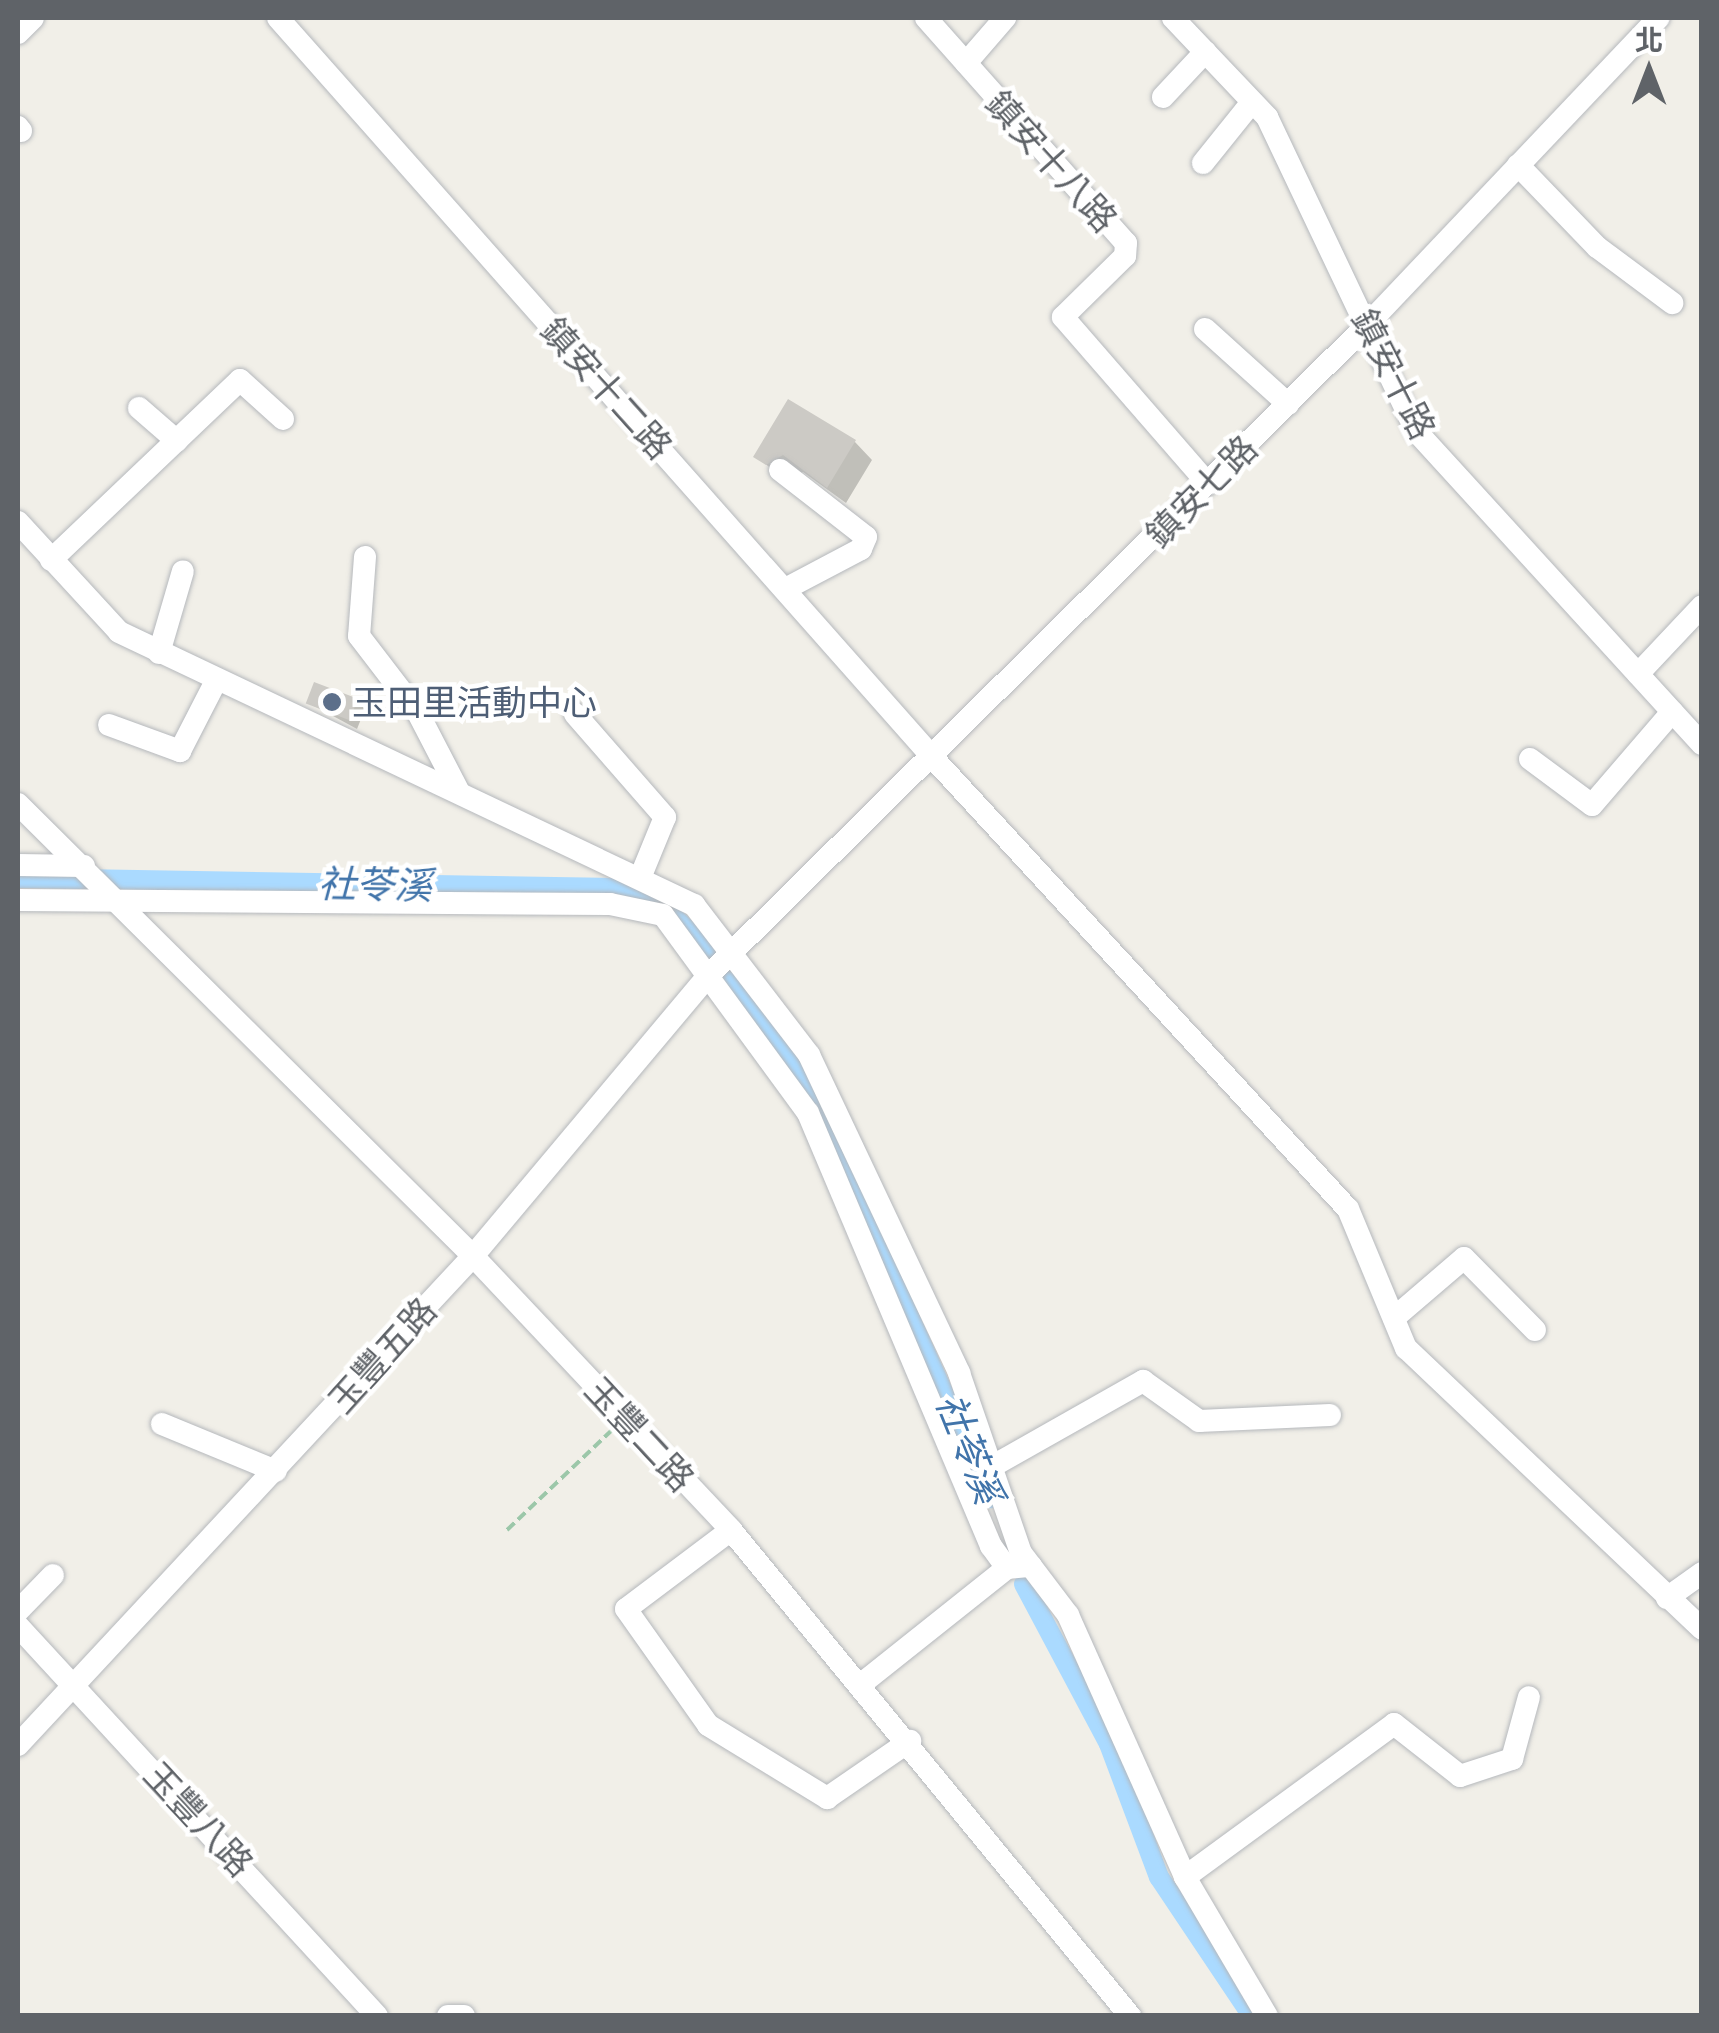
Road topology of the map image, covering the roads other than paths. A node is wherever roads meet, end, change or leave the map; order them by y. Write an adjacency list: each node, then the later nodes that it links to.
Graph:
1 (33, 18): 7 (street)
2 (278, 18): 27 (street, 鎮安十二路)
3 (926, 18): 9 (street, 鎮安十八路)
4 (1005, 18): 9 (street)
5 (1173, 18): 8 (street, 鎮安十路)
6 (1658, 18): 13 (street, 鎮安七路)
7 (18, 33)
8 (1205, 52): 10 (street); 11 (street, 鎮安十路)
9 (966, 64): 22 (street, 鎮安十八路)
10 (1163, 97)
11 (1252, 102): 12 (street); 15 (street, 鎮安十路)
12 (1203, 163)
13 (1518, 165): 14 (street); 15 (street, 鎮安七路)
14 (1672, 303)
15 (1368, 324): 17 (street, 鎮安七路); 30 (street, 鎮安十路)
16 (1205, 328): 17 (street)
17 (1288, 404): 22 (street, 鎮安七路)
18 (139, 408): 20 (street)
19 (282, 419): 20 (street)
20 (176, 441): 25 (street)
21 (780, 470): 27 (street)
22 (1208, 484): 36 (street, 鎮安七路)
23 (18, 522): 25 (street)
24 (364, 557): 38 (street)
25 (51, 560): 29 (street)
26 (183, 571): 29 (street)
27 (785, 589): 36 (street, 鎮安十二路)
28 (1702, 606): 30 (street)
29 (160, 652): 31 (street)
30 (1638, 674): 32 (street, 鎮安十路)
31 (216, 681): 34 (street); 38 (street)
32 (1672, 712): 35 (street, 鎮安十路); 37 (street)
33 (575, 714): 41 (street)
34 (110, 725)
35 (1702, 744)
36 (934, 759): 44 (street, 鎮安七路); 47 (street, 鎮安十二路)
37 (1530, 759)
38 (459, 792): 41 (street)
39 (18, 804): 42 (street, 玉豐二路)
40 (18, 865): 42 (street)
41 (642, 873): 44 (street)
42 (103, 883): 43 (street); 45 (street); 46 (street, 玉豐二路)
43 (18, 900)
44 (733, 953): 45 (street, 玉豐五路); 51 (street)
45 (710, 974): 46 (street, 玉豐五路); 55 (street)
46 (473, 1256): 52 (street, 玉豐五路); 53 (street, 玉豐二路)
47 (1394, 1318): 48 (street); 58 (street, 鎮安十二路)
48 (1535, 1330)
49 (1330, 1415): 51 (street)
50 (162, 1424): 52 (street)
51 (991, 1467): 54 (street)
52 (276, 1471): 62 (street, 玉豐五路)
53 (731, 1530): 63 (street, 玉豐二路); 65 (street)
54 (1031, 1566): 55 (street); 67 (street)
55 (1007, 1568): 63 (street)
56 (1702, 1574): 58 (street)
57 (53, 1575): 59 (street)
58 (1667, 1598): 61 (street, 鎮安十二路)
59 (18, 1611)
60 (18, 1626): 62 (street, 玉豐八路)
61 (1702, 1629)
62 (74, 1683): 66 (street, 玉豐五路); 68 (street, 玉豐八路)
63 (860, 1685): 65 (street, 玉豐二路)
64 (1529, 1697): 67 (street)
65 (910, 1740): 71 (street, 玉豐二路)
66 (18, 1746)
67 (1185, 1877): 72 (street)
68 (377, 2016)
69 (448, 2016): 70 (street)
70 (464, 2016)
71 (1130, 2016)
72 (1266, 2016)

